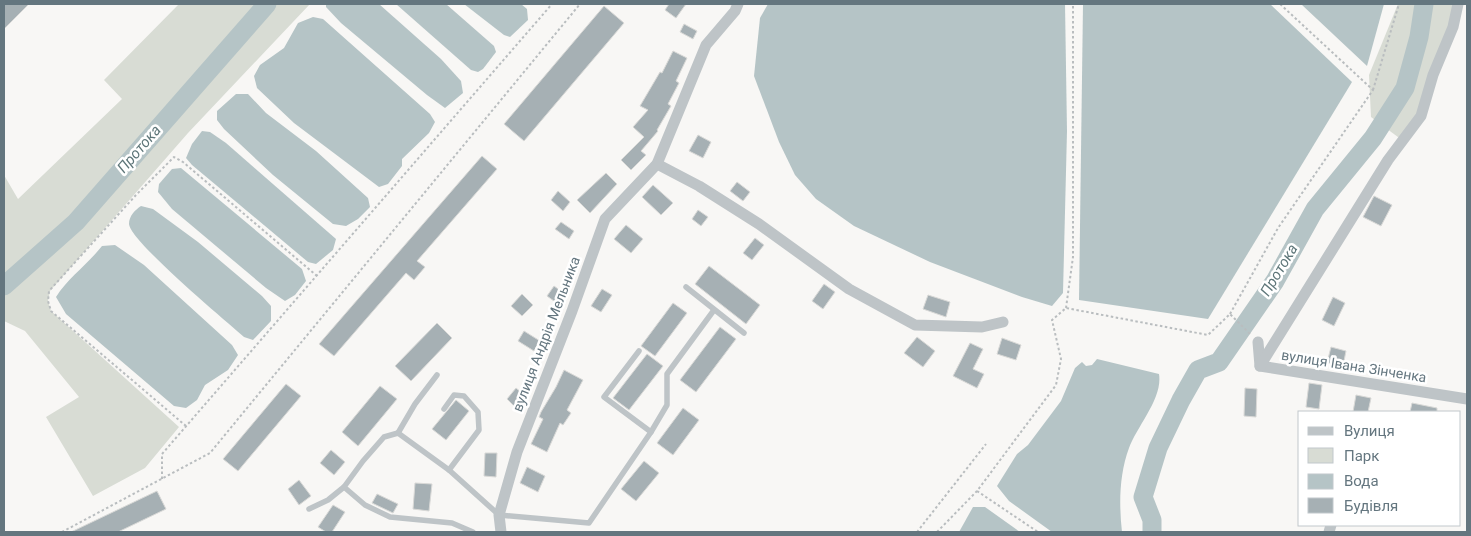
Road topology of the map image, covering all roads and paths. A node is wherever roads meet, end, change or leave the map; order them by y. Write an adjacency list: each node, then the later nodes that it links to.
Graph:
1 (552, 4): 10 (path)
2 (580, 4): 28 (path)
3 (738, 4): 9 (street, вулиця Андрія Мельника)
4 (1073, 4): 12 (path)
5 (1280, 4): 8 (path)
6 (1399, 4): 8 (path)
7 (1458, 4): 19 (street)
8 (1373, 90): 14 (path)
9 (657, 164): 15 (street); 32 (street, вулиця Андрія Мельника)
10 (318, 276): 23 (path); 23 (path)
11 (686, 287): 13 (lane)
12 (1066, 308): 14 (path); 30 (path)
13 (714, 310): 16 (lane); 24 (lane)
14 (1230, 314): 17 (path)
15 (1003, 322)
16 (744, 333)
17 (1258, 342): 19 (street, вулиця Івана Зінченка)
18 (639, 351): 24 (lane)
19 (1260, 366): 21 (street, вулиця Івана Зінченка)
20 (437, 375): 25 (lane)
21 (1467, 399)
22 (444, 409): 27 (lane)
23 (186, 426): 28 (path)
24 (651, 432): 32 (lane)
25 (398, 433): 27 (lane); 29 (lane)
26 (986, 444): 36 (path)
27 (449, 470): 32 (lane)
28 (162, 479): 33 (path)
29 (344, 487): 31 (lane); 34 (lane)
30 (977, 491): 37 (path); 38 (path)
31 (309, 509)
32 (499, 515): 35 (street, вулиця Андрія Мельника)
33 (62, 532)
34 (473, 532)
35 (501, 532)
36 (917, 532)
37 (937, 532)
38 (1038, 532)

